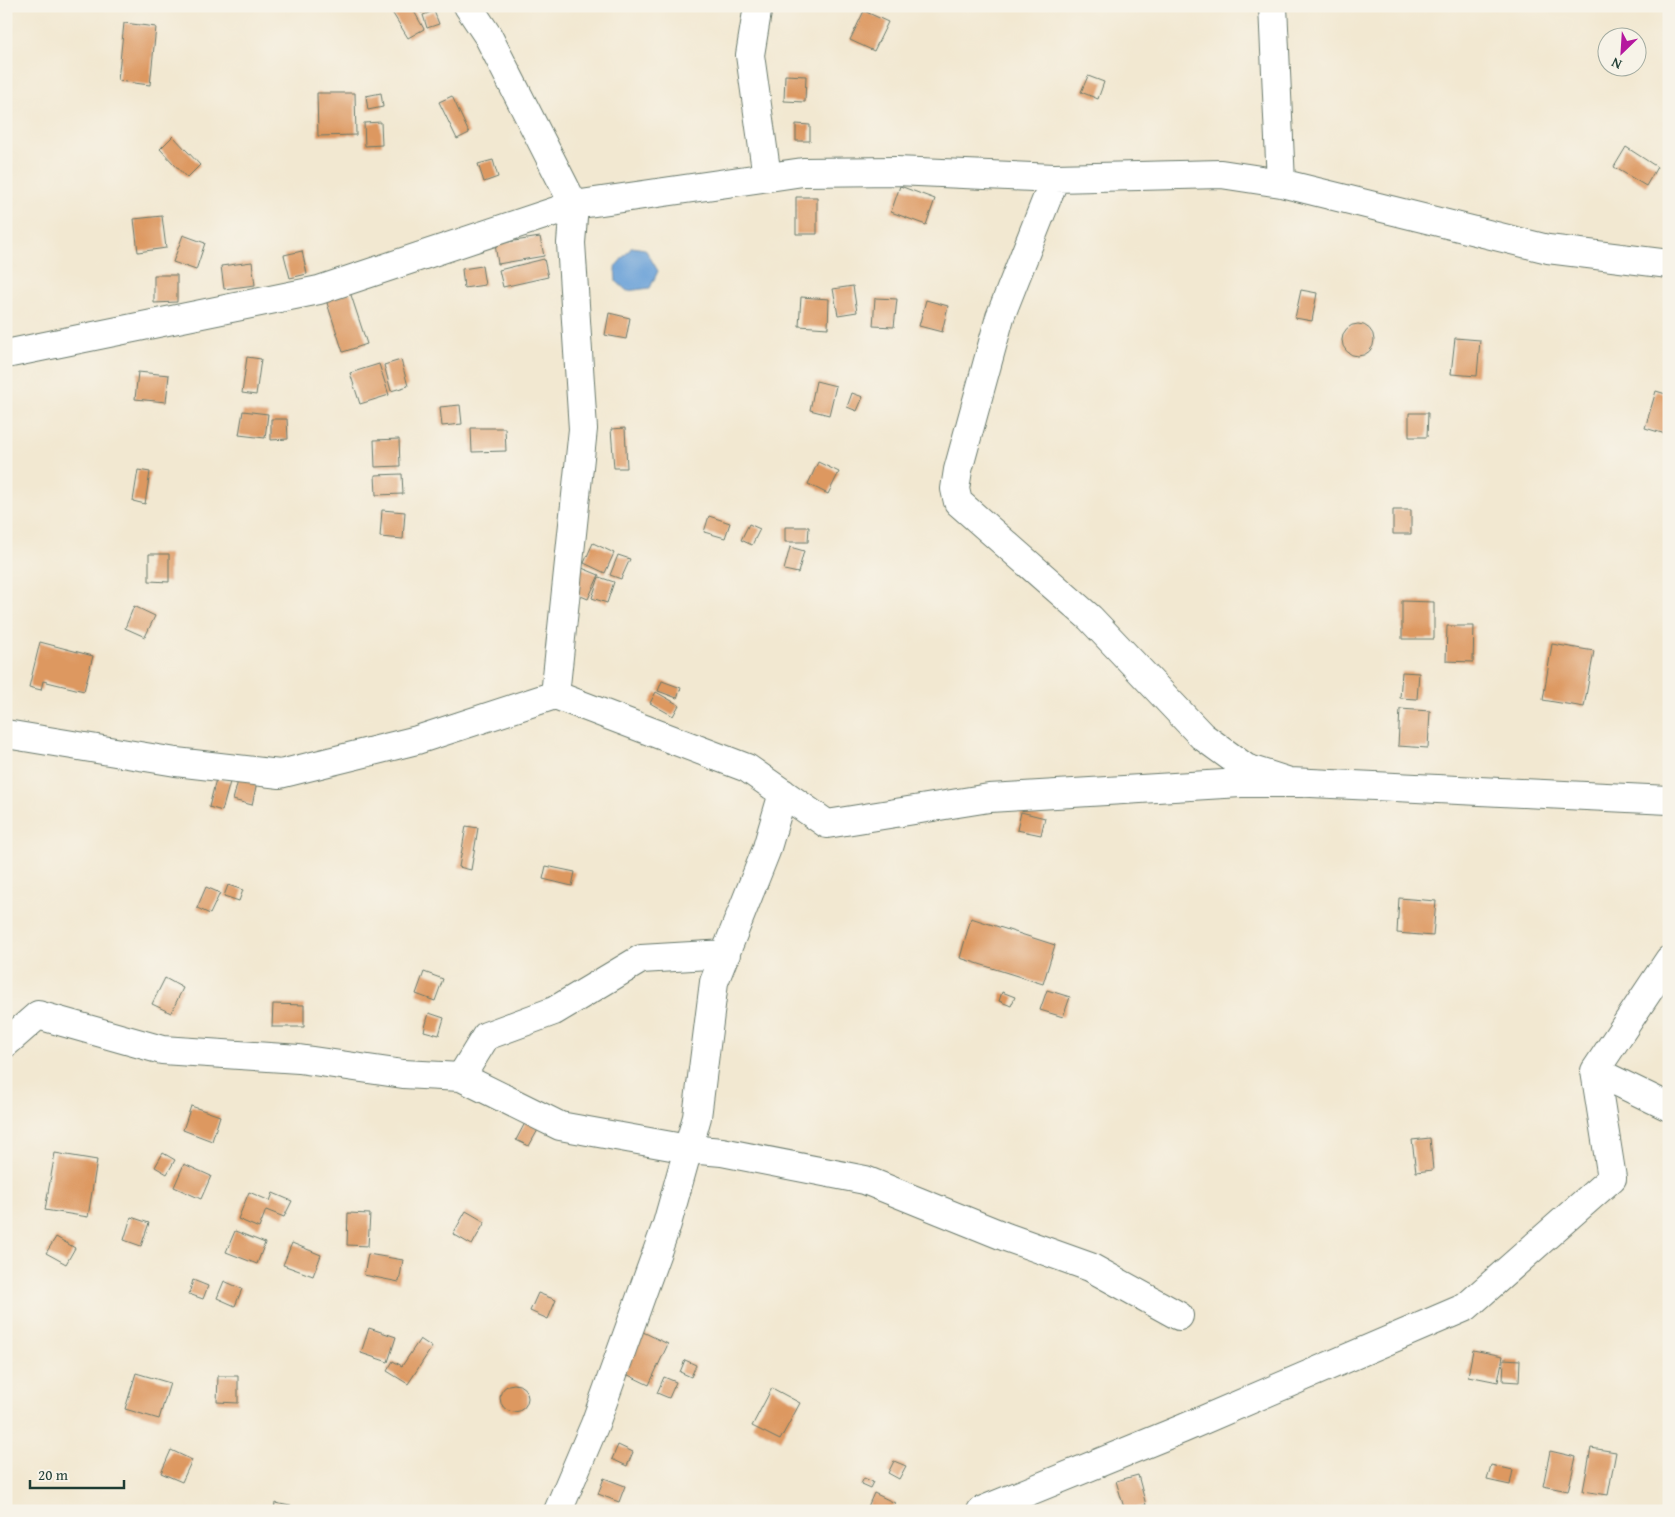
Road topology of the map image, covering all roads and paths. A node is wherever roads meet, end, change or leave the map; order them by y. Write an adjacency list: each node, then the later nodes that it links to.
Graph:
1 (468, 6): 7 (street)
2 (758, 6): 4 (street)
3 (1273, 6): 6 (street)
4 (767, 177): 5 (street); 7 (street)
5 (1055, 178): 6 (street); 12 (street)
6 (1281, 183): 8 (street)
7 (574, 205): 9 (street); 10 (street)
8 (1669, 264)
9 (6, 354)
10 (554, 695): 11 (street); 13 (street)
11 (6, 734)
12 (1303, 783): 13 (street); 14 (street)
13 (783, 793): 15 (street)
14 (1669, 800)
15 (726, 954): 19 (street); 21 (street)
16 (1669, 960): 18 (street)
17 (6, 1043): 19 (street)
18 (1595, 1071): 20 (street); 24 (street)
19 (461, 1077): 21 (street)
20 (1669, 1107)
21 (688, 1149): 22 (street); 23 (street)
22 (1179, 1316)
23 (558, 1511)
24 (981, 1511)

